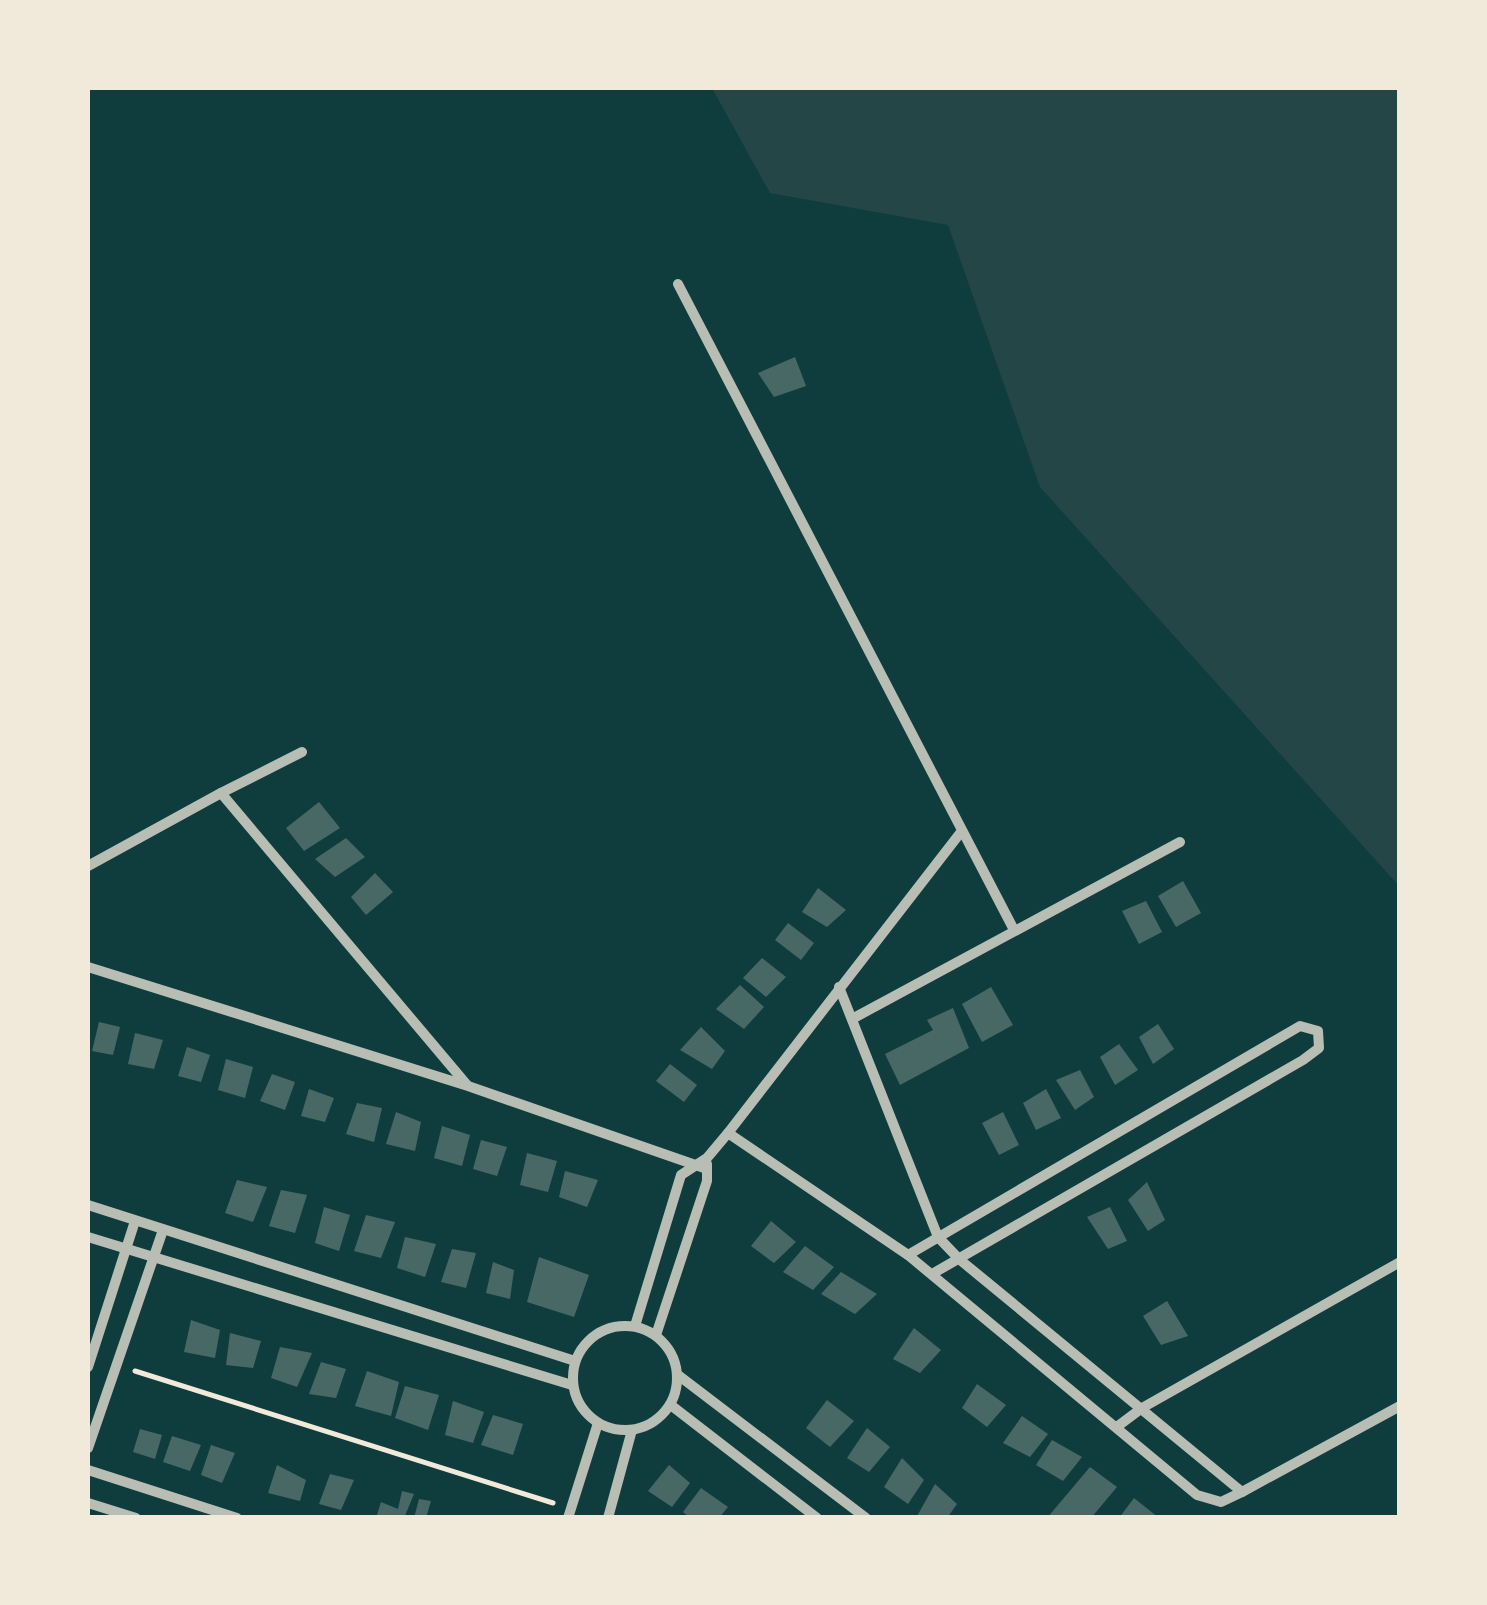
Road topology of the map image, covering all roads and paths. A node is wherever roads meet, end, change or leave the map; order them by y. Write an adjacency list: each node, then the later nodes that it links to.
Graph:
1 (678, 284): 4 (street)
2 (302, 752): 3 (street)
3 (221, 793): 6 (street); 11 (street)
4 (961, 832): 7 (street); 9 (street)
5 (1180, 842): 7 (street)
6 (88, 866)
7 (1014, 930): 10 (street)
8 (88, 966): 11 (street)
9 (839, 987): 10 (street); 12 (street)
10 (852, 1019): 18 (street)
11 (468, 1086): 14 (street)
12 (728, 1133): 13 (street); 21 (street)
13 (707, 1163): 14 (street); 27 (street)
14 (692, 1164): 26 (street)
15 (88, 1205): 16 (street)
16 (135, 1221): 17 (street); 20 (street)
17 (163, 1230): 22 (street); 28 (street)
18 (938, 1237): 21 (street); 23 (street); 23 (street)
19 (88, 1238): 20 (street)
20 (126, 1250): 22 (street); 29 (street)
21 (908, 1254): 25 (street)
22 (153, 1258): 30 (street); 32 (street)
23 (958, 1258): 25 (street); 35 (street)
24 (1400, 1262): 35 (street)
25 (932, 1274): 37 (street)
26 (635, 1326): 27 (street); 28 (street)
27 (656, 1335): 31 (street)
28 (574, 1361): 32 (street)
29 (88, 1366)
30 (116, 1366): 39 (street); 43 (path)
31 (678, 1375): 33 (street); 48 (street)
32 (572, 1385): 36 (street)
33 (672, 1406): 38 (street); 47 (street)
34 (1400, 1406): 41 (street)
35 (1142, 1408): 37 (street); 41 (street)
36 (598, 1424): 38 (street); 43 (street)
37 (1118, 1426): 41 (street)
38 (632, 1430): 46 (street)
39 (88, 1448)
40 (88, 1470): 45 (street)
41 (1242, 1492)
42 (88, 1503): 44 (street)
43 (569, 1513)
44 (136, 1518)
45 (238, 1518)
46 (608, 1518)
47 (817, 1518)
48 (866, 1518)

